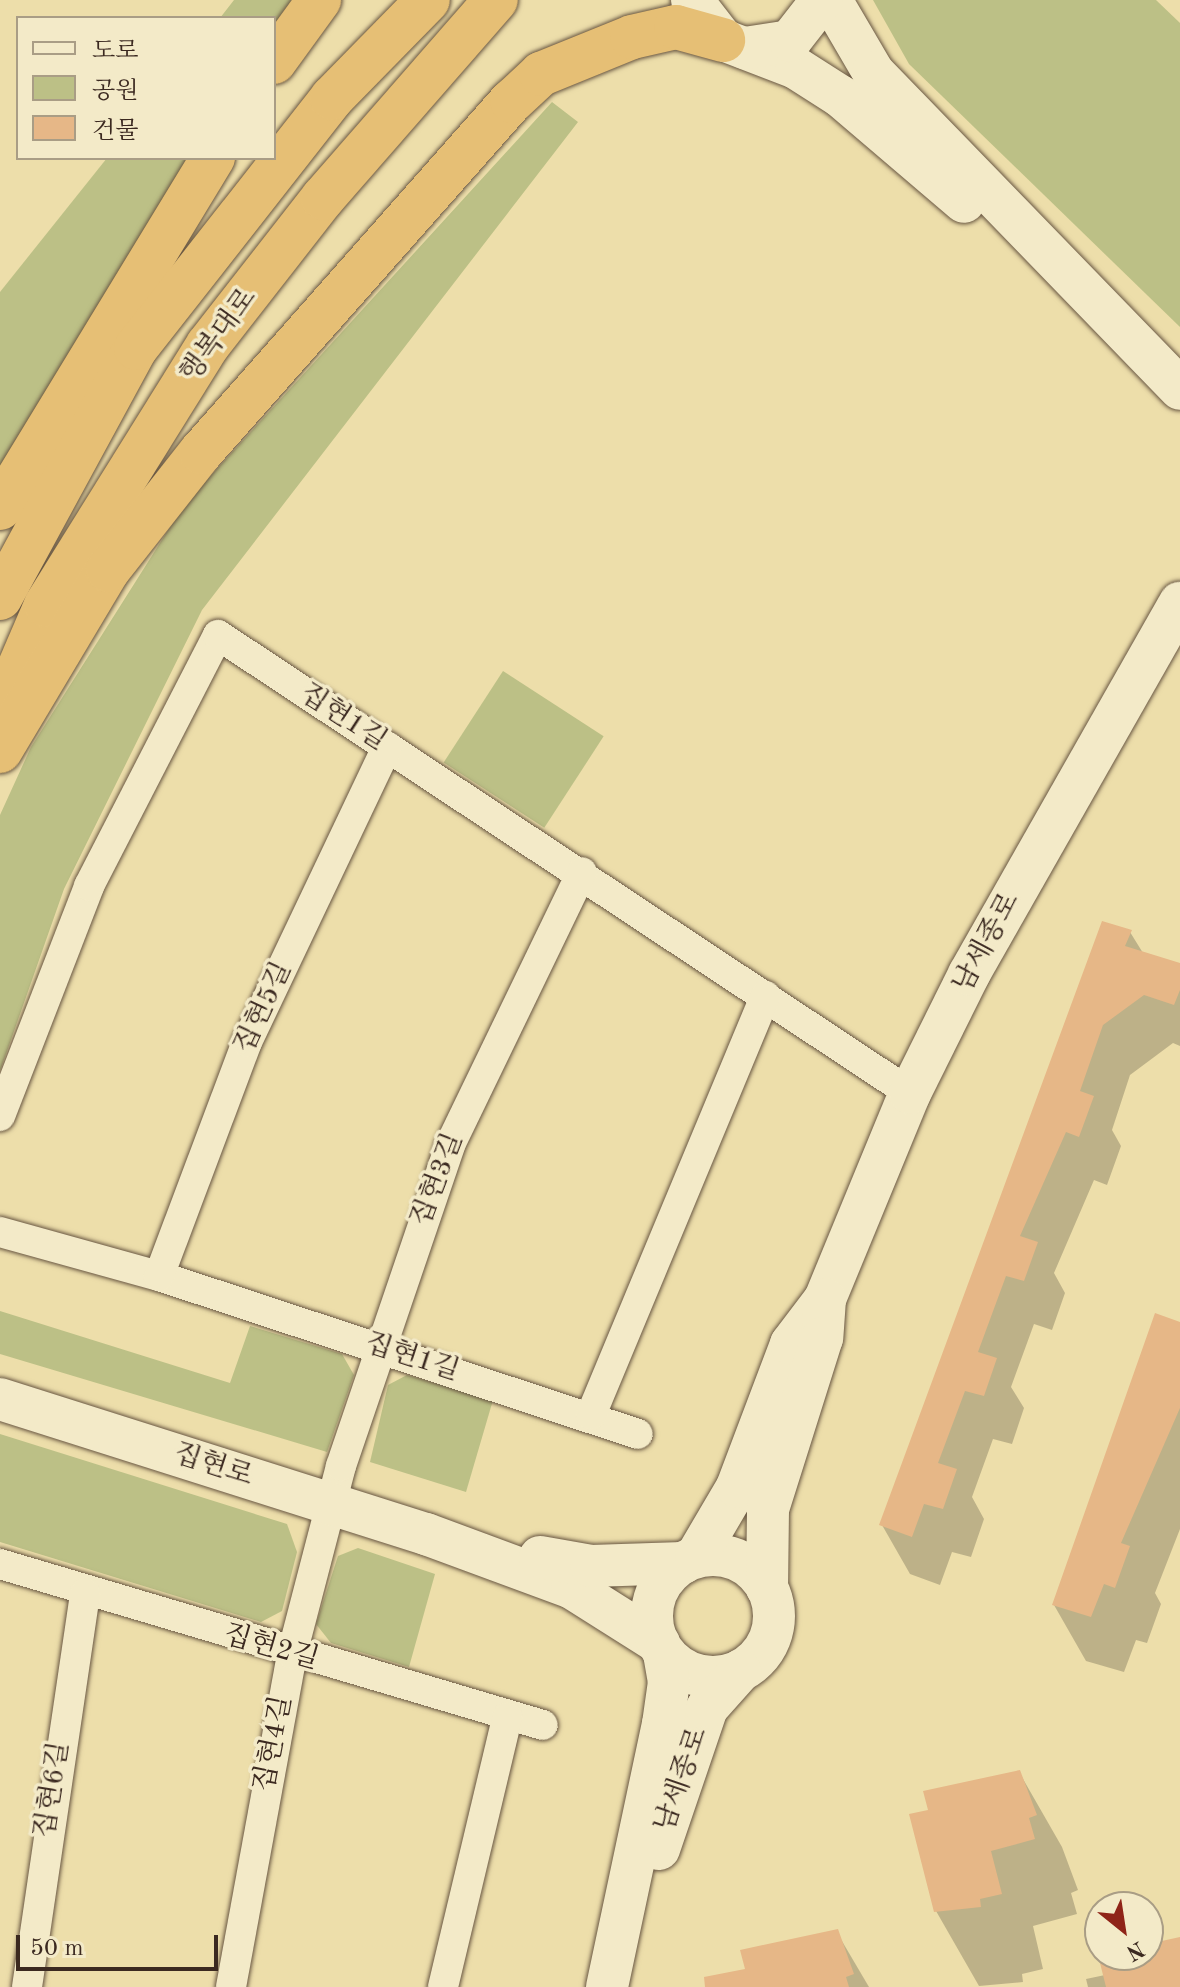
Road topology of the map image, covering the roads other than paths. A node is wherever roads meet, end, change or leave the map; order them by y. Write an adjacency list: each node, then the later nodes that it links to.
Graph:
1 (319, 0): 8 (highway)
2 (428, 0): 13 (highway)
3 (496, 0): 15 (highway, 행복대로)
4 (692, 0): 7 (street)
5 (822, 0): 7 (street)
6 (831, 0): 10 (street)
7 (734, 44): 10 (street); 17 (highway)
8 (276, 59)
9 (212, 160): 12 (highway)
10 (1047, 259): 11 (street)
11 (1180, 389)
12 (0, 508)
13 (0, 598)
14 (1180, 603): 20 (street, 남세종로)
15 (0, 711)
16 (387, 747): 18 (street, 집현1길); 21 (street, 집현1길); 23 (street, 집현5길)
17 (0, 751)
18 (582, 872): 19 (street, 집현1길); 25 (street, 집현3길)
19 (765, 996): 20 (street, 집현1길); 27 (street)
20 (910, 1093): 24 (street, 남세종로)
21 (0, 1116)
22 (0, 1232): 23 (street, 집현1길)
23 (159, 1276): 25 (street, 집현1길)
24 (825, 1299): 31 (street, 남세종로); 33 (street, 남세종로)
25 (383, 1349): 27 (street, 집현1길); 29 (street, 집현3길)
26 (0, 1399): 29 (street, 집현로)
27 (591, 1415): 28 (street, 집현1길)
28 (638, 1434)
29 (331, 1503): 30 (street, 집현로); 36 (street, 집현4길)
30 (426, 1534): 31 (street, 집현로); 35 (street, 집현로)
31 (689, 1560): 33 (street); 35 (street)
32 (0, 1564): 34 (street, 집현2길)
33 (767, 1588): 37 (street)
34 (85, 1593): 36 (street, 집현2길); 41 (street, 집현6길)
35 (662, 1648): 37 (street); 40 (street, 남세종로)
36 (292, 1654): 38 (street, 집현2길); 42 (street, 집현4길)
37 (740, 1671): 40 (street, 남세종로)
38 (507, 1718): 39 (street, 집현2길); 43 (street)
39 (543, 1725)
40 (630, 1894): 44 (street, 남세종로)
41 (27, 1987)
42 (231, 1987)
43 (443, 1987)
44 (607, 1987)

